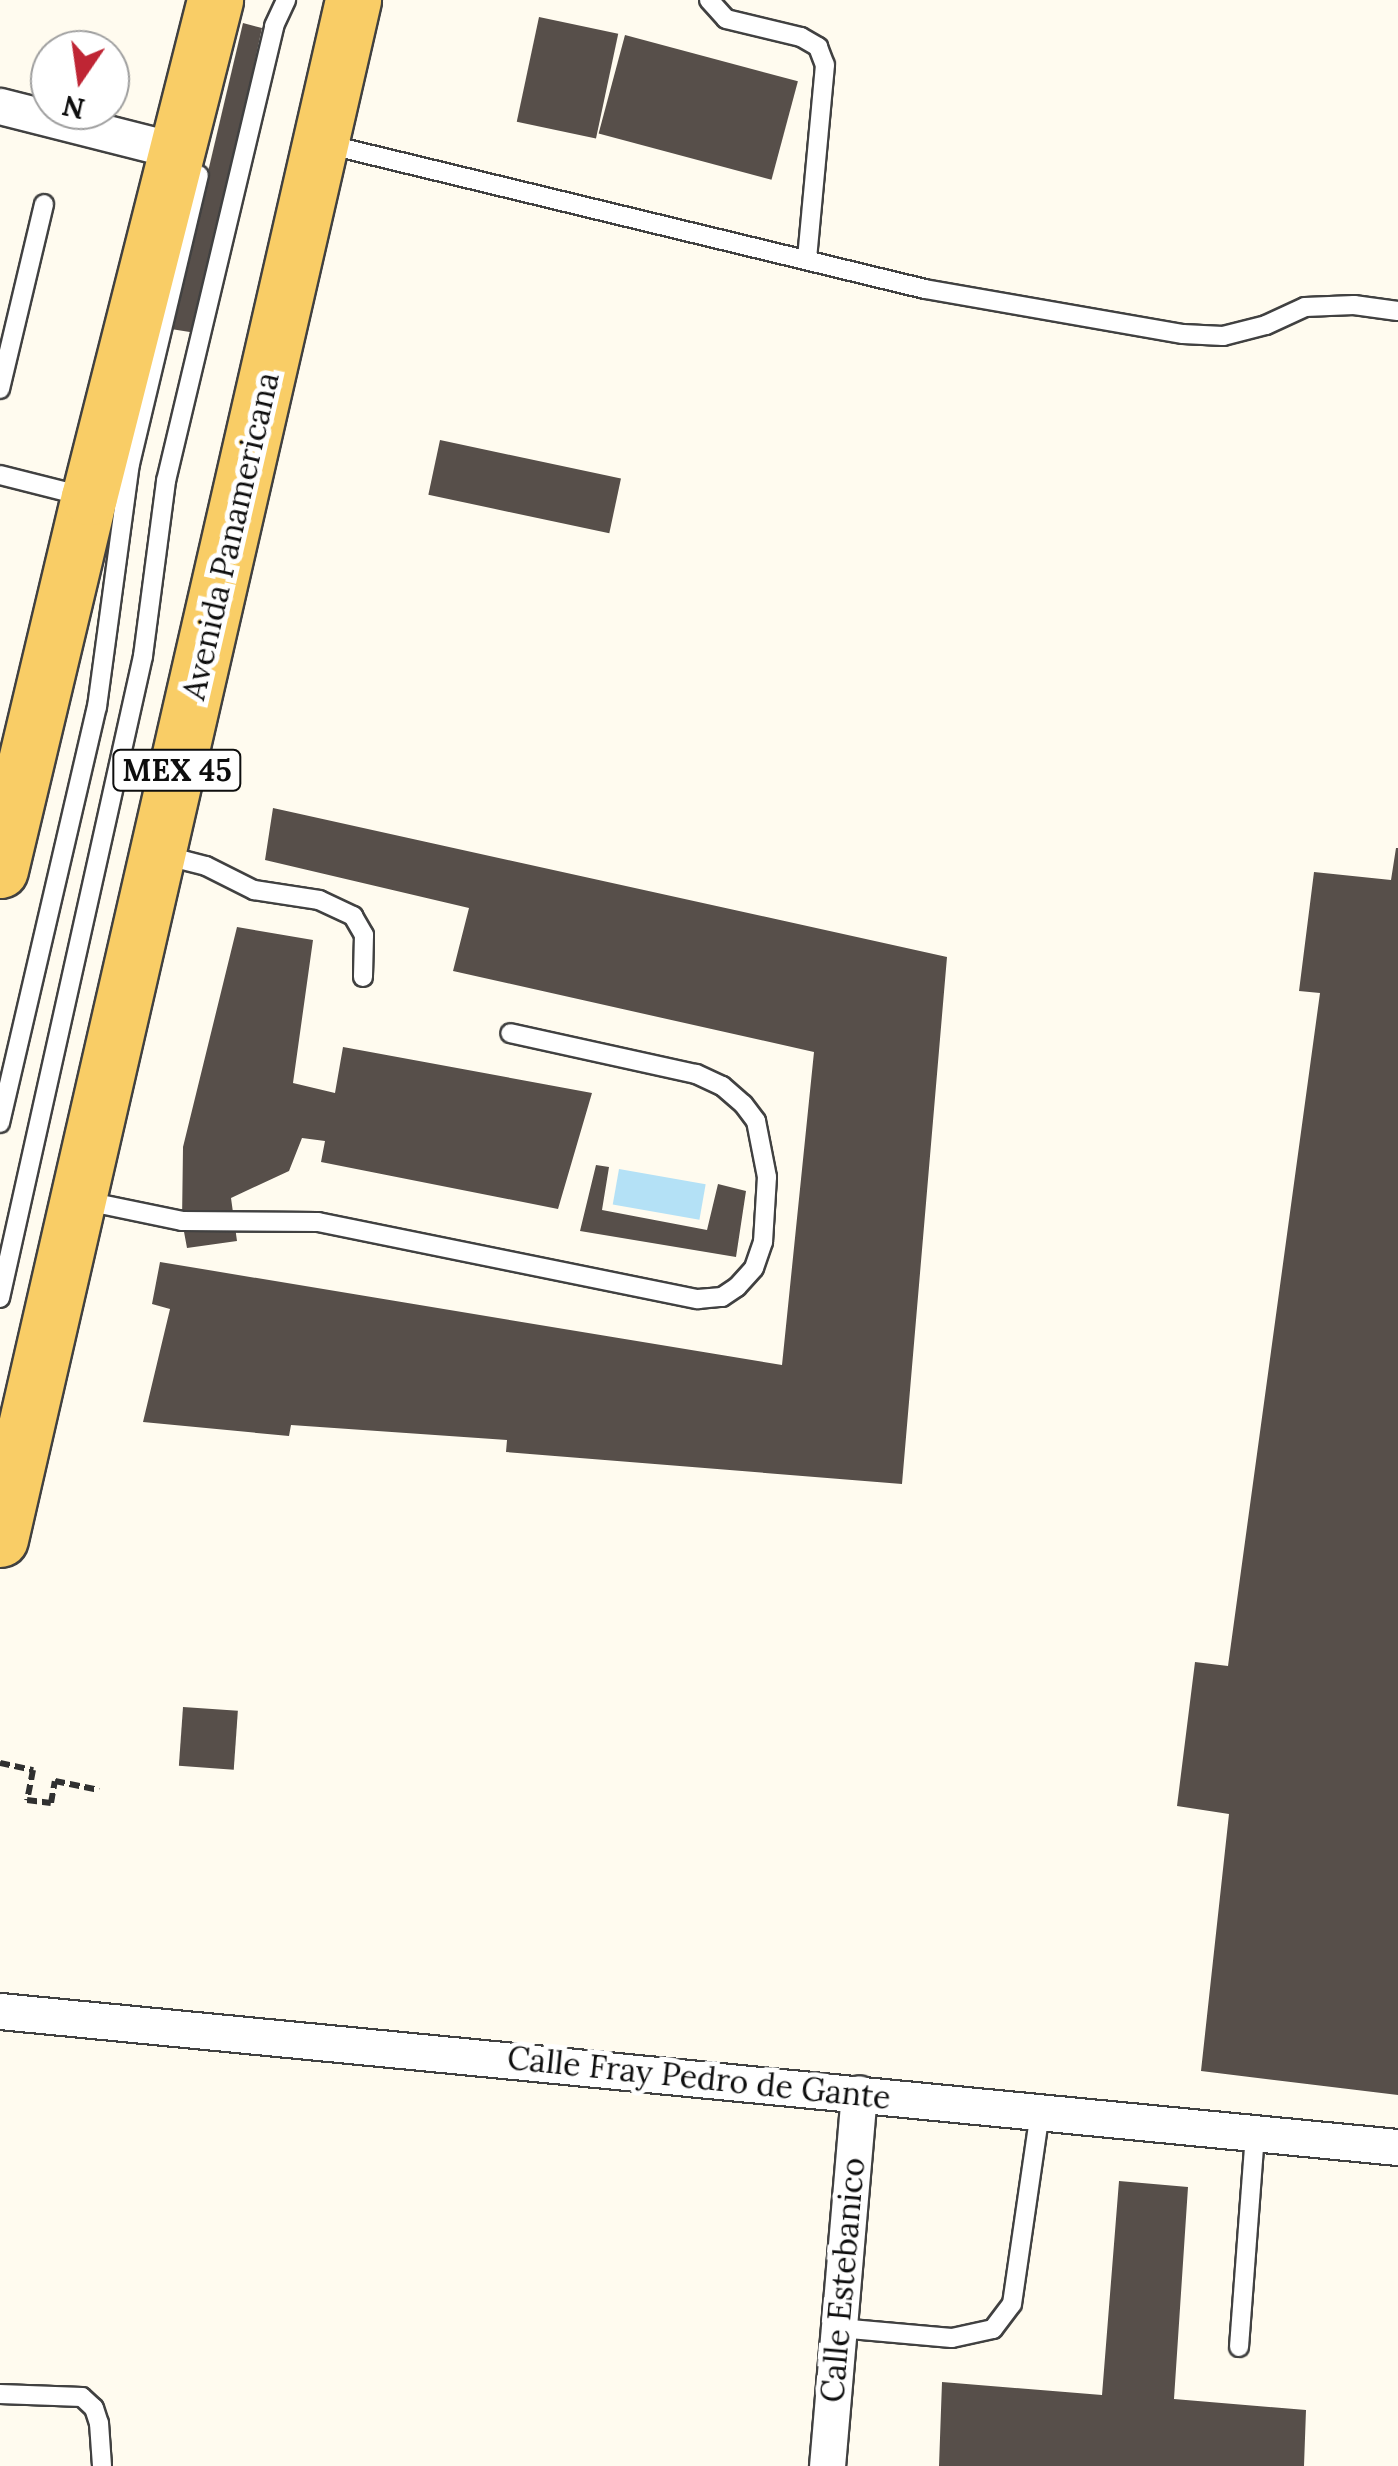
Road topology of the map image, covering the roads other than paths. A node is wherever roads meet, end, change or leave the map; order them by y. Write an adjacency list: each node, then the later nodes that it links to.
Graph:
1 (215, 0): 7 (main road)
2 (286, 0): 21 (lane)
3 (353, 0): 6 (main road, Avenida Panamericana / MEX 45)
4 (709, 0): 9 (lane)
5 (0, 106): 7 (street)
6 (322, 144): 9 (lane); 15 (main road, Avenida Panamericana / MEX 45)
7 (190, 148): 13 (main road); 19 (lane)
8 (44, 204): 11 (lane)
9 (807, 258): 10 (lane)
10 (1398, 311)
11 (0, 389)
12 (0, 476): 13 (lane)
13 (88, 497): 14 (main road)
14 (12, 763): 16 (main road)
15 (158, 854): 17 (lane); 20 (main road, Avenida Panamericana / MEX 45)
16 (0, 870)
17 (362, 977)
18 (510, 1033): 20 (lane)
19 (0, 1123)
20 (76, 1198): 22 (main road, Avenida Panamericana / MEX 45)
21 (0, 1298)
22 (2, 1519)
23 (0, 2011): 24 (street, Calle Fray Pedro de Gante)
24 (859, 2093): 25 (street, Calle Fray Pedro de Gante); 28 (street, Calle Estebanico)
25 (1040, 2112): 26 (street, Calle Fray Pedro de Gante); 28 (lane)
26 (1255, 2134): 27 (street, Calle Fray Pedro de Gante); 29 (lane)
27 (1398, 2147)
28 (839, 2328): 32 (street, Calle Estebanico)
29 (1238, 2347)
30 (0, 2394): 31 (lane)
31 (102, 2466)
32 (827, 2466)

